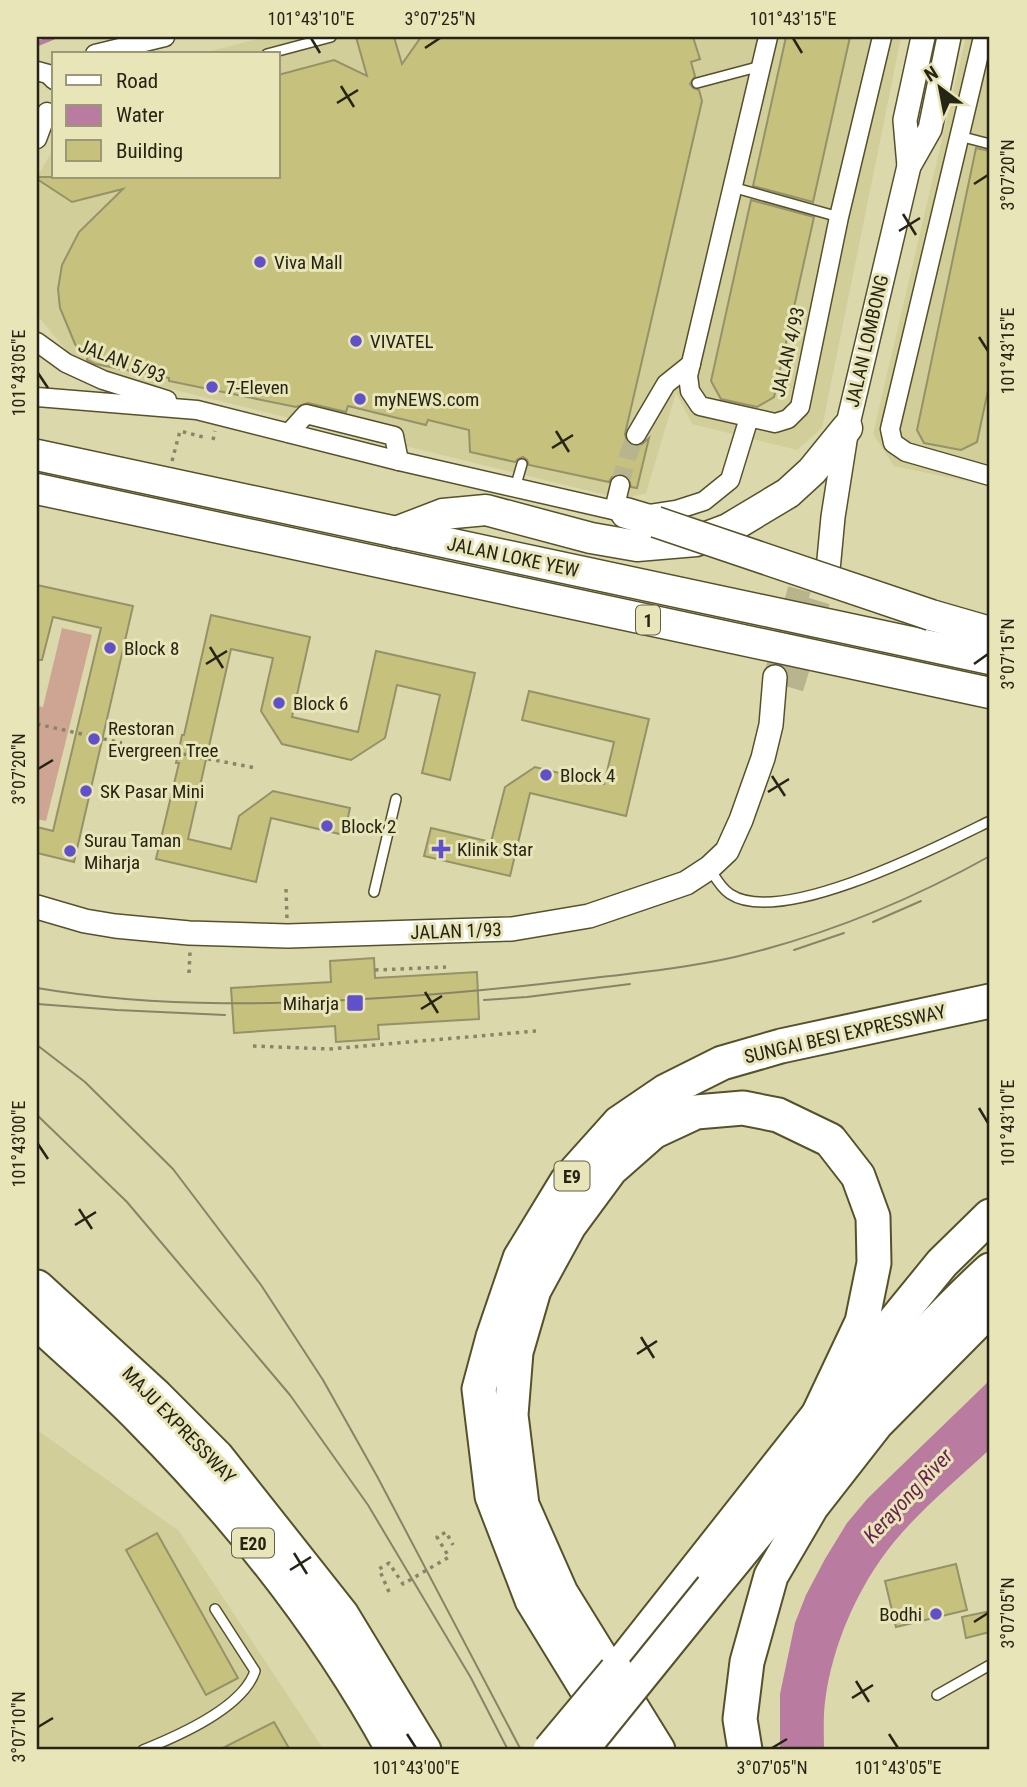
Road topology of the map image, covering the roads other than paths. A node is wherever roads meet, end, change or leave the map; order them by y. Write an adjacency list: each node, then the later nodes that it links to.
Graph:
1 (165, 37): 8 (street)
2 (331, 37): 9 (lane)
3 (768, 37): 10 (street, JALAN 4/93)
4 (882, 37): 18 (street, JALAN 4/93)
5 (923, 37): 16 (street, JALAN LOMBONG)
6 (949, 37): 16 (street, JALAN LOMBONG)
7 (983, 37): 13 (street)
8 (114, 52)
9 (275, 52)
10 (761, 66): 11 (lane); 17 (street, JALAN 4/93)
11 (697, 83)
12 (46, 111): 14 (street)
13 (959, 136): 15 (lane); 28 (street)
14 (37, 139)
15 (990, 144)
16 (909, 166): 24 (street, JALAN LOMBONG)
17 (732, 187): 18 (lane); 20 (street, JALAN 4/93)
18 (839, 217): 23 (street, JALAN 4/93)
19 (37, 342): 22 (street, JALAN 5/93)
20 (691, 364): 23 (street, JALAN 4/93); 25 (street)
21 (37, 397): 22 (street)
22 (197, 410): 29 (street)
23 (749, 418): 31 (street)
24 (847, 428): 32 (highway); 33 (street, JALAN LOMBONG)
25 (636, 435)
26 (37, 455): 32 (highway, JALAN LOKE YEW / 1)
27 (522, 464): 29 (lane)
28 (990, 477)
29 (515, 488): 31 (street)
30 (37, 489): 37 (highway, JALAN LOKE YEW / 1)
31 (620, 503): 34 (highway, bridge)
32 (396, 532): 35 (highway, JALAN LOKE YEW / 1)
33 (817, 568)
34 (990, 632)
35 (990, 659)
36 (784, 683): 40 (street, JALAN 1/93)
37 (990, 693)
38 (396, 799): 41 (lane)
39 (990, 821): 40 (lane)
40 (709, 868): 42 (street, JALAN 1/93)
41 (374, 892)
42 (37, 907)
43 (986, 1001): 60 (highway, SUNGAI BESI EXPRESSWAY / E9)
44 (990, 1216): 50 (highway)
45 (990, 1270): 51 (highway)
46 (37, 1287): 49 (highway, MAJU EXPRESSWAY / E20)
47 (990, 1309): 62 (highway)
48 (37, 1322): 49 (highway, MAJU EXPRESSWAY / E20)
49 (93, 1357): 56 (highway, MAJU EXPRESSWAY / E20); 57 (highway, MAJU EXPRESSWAY / E20)
50 (818, 1415): 51 (highway); 61 (highway)
51 (704, 1578): 58 (highway, bridge); 59 (highway, bridge)
52 (215, 1609): 55 (lane)
53 (990, 1665): 54 (lane)
54 (937, 1695)
55 (143, 1750)
56 (393, 1750)
57 (424, 1750)
58 (550, 1750)
59 (581, 1750)
60 (624, 1750)
61 (658, 1750)
62 (745, 1750)

